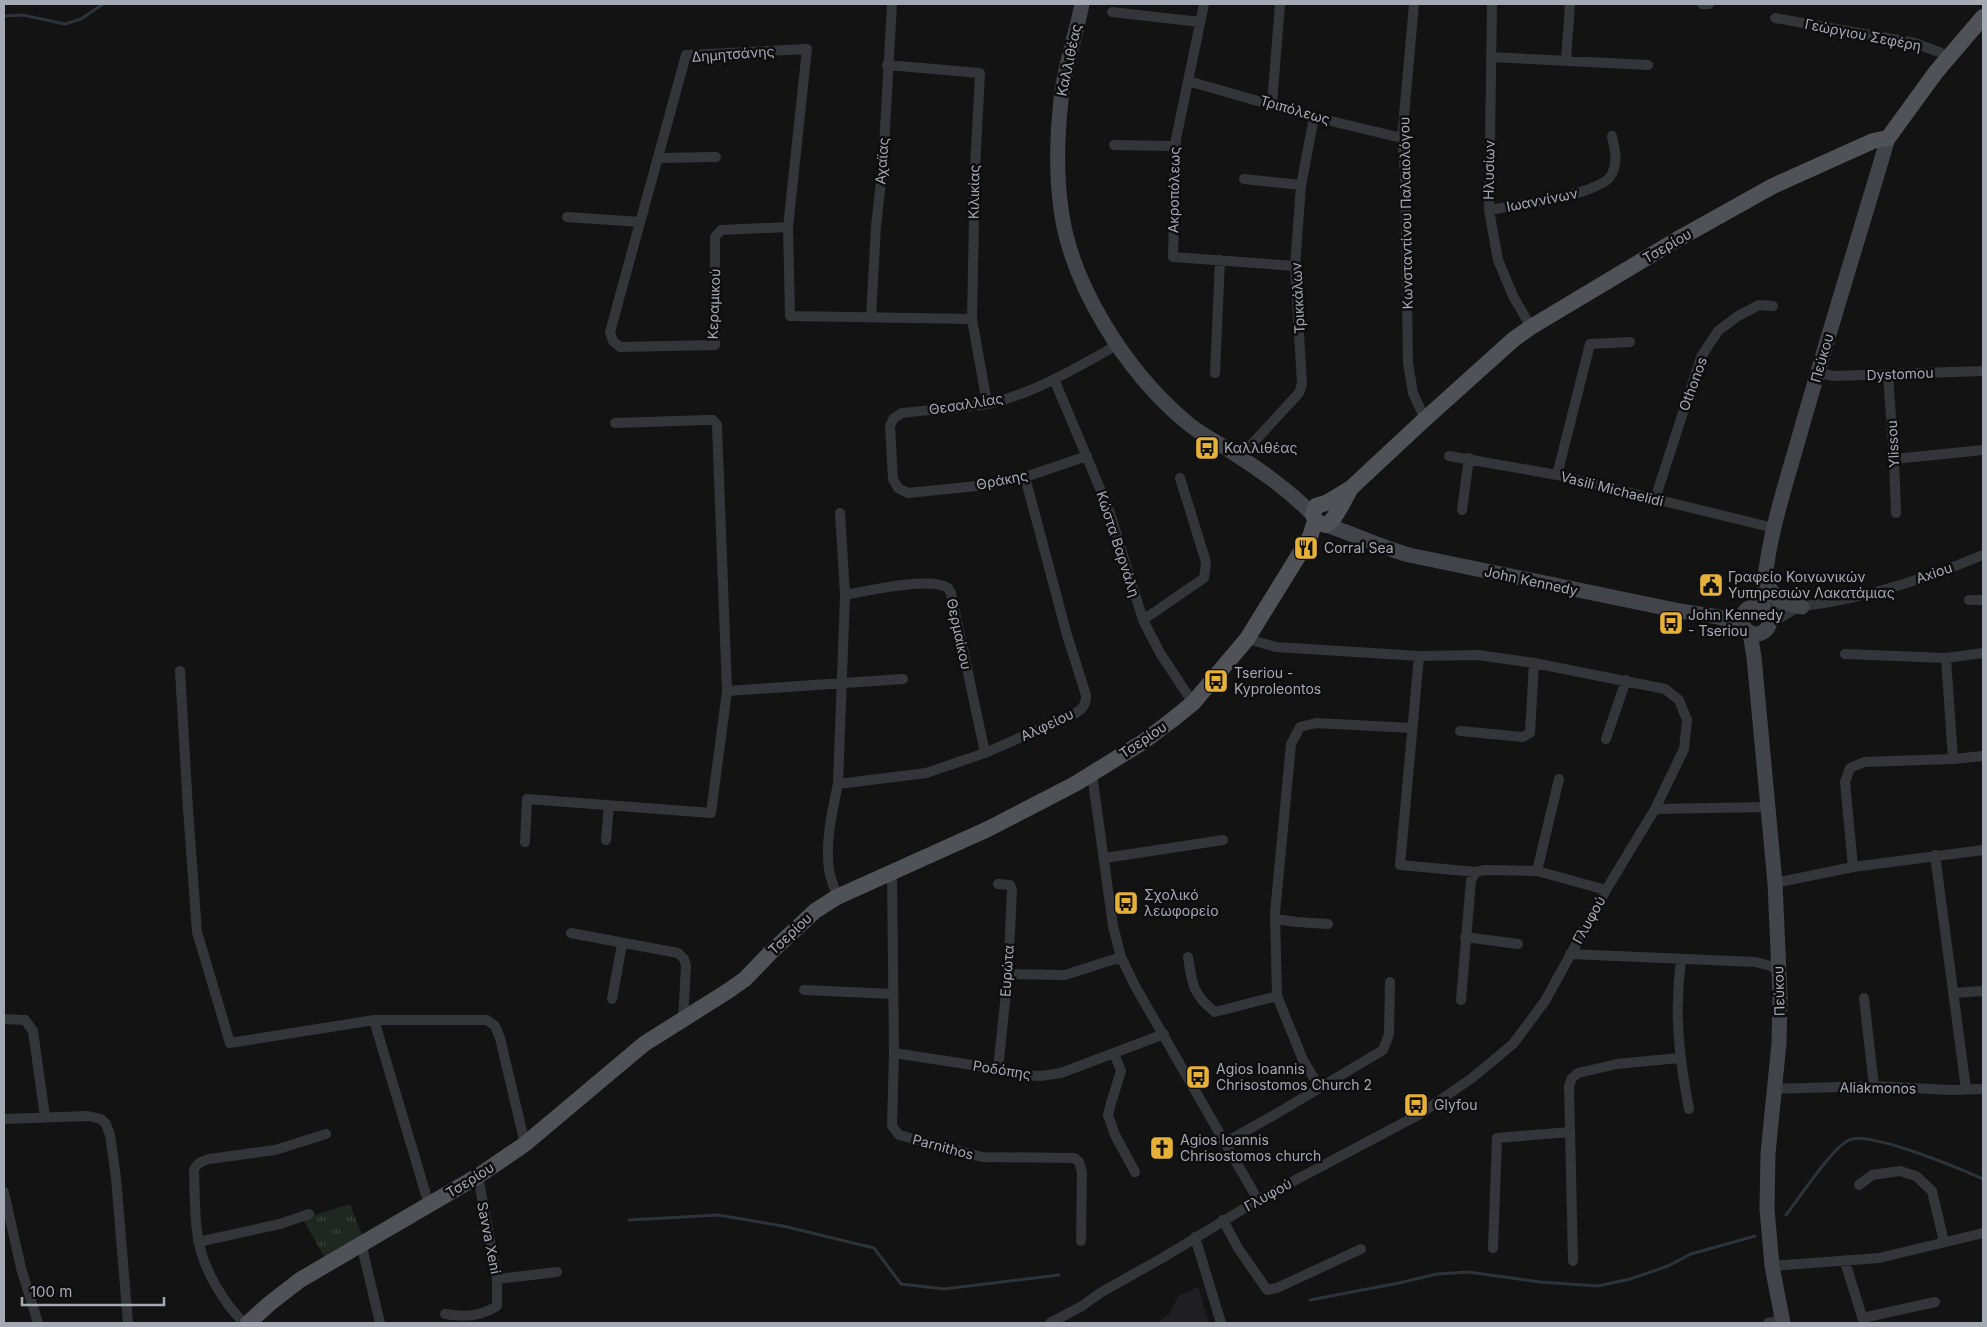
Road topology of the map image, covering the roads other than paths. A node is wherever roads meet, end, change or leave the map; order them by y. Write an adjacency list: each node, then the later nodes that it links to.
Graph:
1 (892, 4): 17 (street, Αχαϊας)
2 (1082, 4): 43 (main road, Καλλιθέας)
3 (1204, 4): 13 (street, Ακροπόλεως)
4 (1280, 4): 20 (street)
5 (1414, 4): 23 (street, Κωνσταντίνου Παλαιολόγου)
6 (1492, 4): 14 (street, Ηλυσίων)
7 (1570, 4): 16 (street)
8 (1702, 4): 9 (street)
9 (1709, 4)
10 (1112, 12): 13 (street)
11 (1983, 17): 15 (main road)
12 (1775, 18): 15 (street, Γεώργιου Σεφέρη)
13 (1200, 22): 19 (street, Ακροπόλεως)
14 (1491, 56): 16 (street); 31 (street, Ηλυσίων)
15 (1949, 56): 24 (main road)
16 (1566, 60): 18 (street)
17 (887, 65): 38 (street, Αχαϊας); 39 (street, Κιλικίας)
18 (1648, 65)
19 (1188, 80): 20 (street, Τριπόλεως); 26 (street, Ακροπόλεως)
20 (1272, 104): 21 (street, Τριπόλεως)
21 (1314, 117): 23 (street, Τριπόλεως); 30 (street, Τρικκάλων)
22 (1612, 136): 31 (street, Ιωαννίνων)
23 (1402, 138): 50 (street, Κωνσταντίνου Παλαιολόγου)
24 (1888, 138): 40 (main road, Τσερίου); 46 (main road, Πεύκου)
25 (1114, 146): 26 (street)
26 (1175, 146): 35 (street, Ακροπόλεως)
27 (716, 157): 28 (street)
28 (658, 158): 33 (street, Δημητσάνης); 34 (street, Δημητσάνης)
29 (1244, 180): 30 (street)
30 (1301, 185): 36 (street, Τρικκάλων)
31 (1489, 210): 40 (street, Ηλυσίων)
32 (567, 217): 33 (street)
33 (640, 222): 41 (street, Δημητσάνης)
34 (788, 227): 38 (street); 41 (street, Κεραμικού)
35 (1220, 260): 36 (street, Ακροπόλεως); 45 (street)
36 (1295, 266): 55 (street, Τρικκάλων)
37 (1773, 306): 63 (street, Othonos)
38 (871, 317): 39 (street)
39 (972, 319): 49 (street, Κιλικίας)
40 (1532, 327): 50 (main road, Τσερίου)
41 (613, 341)
42 (1630, 342): 58 (street)
43 (1117, 345): 48 (street, Θεσαλλίας); 55 (main road, Καλλιθέας)
44 (1983, 371): 47 (street, Dystomou)
45 (1215, 373)
46 (1818, 373): 47 (street, Dystomou); 68 (main road, Πεύκου)
47 (1888, 375): 57 (street, Ylissou)
48 (1054, 379): 49 (street, Θεσαλλίας); 53 (street, Κώστα Βαρνάλη)
49 (987, 404): 61 (street, Θεσαλλίας)
50 (1425, 419): 67 (main road, Τσερίου)
51 (615, 424): 87 (street)
52 (1983, 450): 57 (street)
53 (1087, 456): 59 (street, Θράκης); 76 (street, Κώστα Βαρνάλη)
54 (1450, 456): 56 (street, Vasili Michaelidi)
55 (1240, 457): 62 (main road, Καλλιθέας)
56 (1469, 458): 58 (street, Vasili Michaelidi); 64 (street)
57 (1894, 458): 66 (street, Ylissou)
58 (1557, 475): 63 (street, Vasili Michaelidi)
59 (1025, 478): 61 (street, Θράκης); 92 (street, Αλφείου)
60 (1180, 478): 76 (street)
61 (915, 492)
62 (1297, 499): 67 (main road, John Kennedy)
63 (1654, 499): 68 (street, Vasili Michaelidi)
64 (1462, 510)
65 (840, 513): 71 (street)
66 (1896, 513)
67 (1324, 516): 75 (main road, John Kennedy); 77 (main road, Τσερίου)
68 (1774, 528): 70 (main road, Πεύκου)
69 (1983, 555): 74 (street, Axiou)
70 (1764, 578): 74 (main road); 75 (main road, Πεύκου)
71 (845, 595): 86 (street); 92 (street, Θερμαίκου)
72 (1969, 600): 73 (street)
73 (1983, 600)
74 (1799, 607): 75 (street, Axiou); 75 (street, Axiou)
75 (1757, 619): 99 (main road, Πεύκου)
76 (1143, 620): 88 (street, Κώστα Βαρνάλη)
77 (1247, 639): 80 (street, Γλυφού); 88 (main road, Τσερίου)
78 (1983, 653): 81 (street)
79 (1845, 654): 81 (street)
80 (1419, 656): 82 (street, Γλυφού); 89 (street)
81 (1946, 658): 94 (street)
82 (1534, 663): 85 (street, Γλυφού); 90 (street)
83 (180, 671): 139 (street)
84 (902, 679): 86 (street)
85 (1626, 680): 91 (street); 100 (street, Γλυφού)
86 (841, 684): 87 (street); 97 (street)
87 (726, 691): 98 (street)
88 (1194, 703): 95 (main road, Τσερίου)
89 (1412, 728): 109 (street); 115 (street)
90 (1460, 731)
91 (1606, 739)
92 (985, 754): 97 (street, Αλφείου)
93 (1983, 756): 94 (street)
94 (1953, 759): 107 (street)
95 (1092, 774): 106 (street); 110 (main road, Τσερίου)
96 (1559, 779): 108 (street)
97 (838, 784): 114 (street)
98 (610, 806): 101 (street); 103 (street)
99 (1767, 807): 100 (street); 111 (main road, Πεύκου)
100 (1654, 809): 113 (street, Γλυφού)
101 (606, 840)
102 (1223, 840): 106 (street)
103 (525, 842)
104 (1983, 850): 105 (street)
105 (1935, 855): 107 (street); 132 (street)
106 (1104, 858): 123 (street)
107 (1853, 867): 111 (street)
108 (1537, 871): 109 (street); 113 (street)
109 (1476, 872): 118 (street)
110 (892, 874): 114 (main road, Τσερίου); 133 (street, Parnithos)
111 (1775, 883): 121 (main road, Πεύκου)
112 (998, 884): 128 (street, Ευρώτα)
113 (1606, 890): 122 (street, Γλυφού)
114 (838, 897): 140 (main road, Τσερίου)
115 (1275, 919): 116 (street); 134 (street)
116 (1328, 924)
117 (571, 933): 119 (street)
118 (1465, 937): 120 (street); 137 (street)
119 (622, 944): 136 (street); 140 (street)
120 (1518, 944)
121 (1777, 951): 126 (street); 127 (main road, Πεύκου)
122 (1570, 954): 125 (street); 162 (street, Γλυφού)
123 (1121, 957): 128 (street); 141 (street)
124 (1188, 957): 134 (street)
125 (1681, 960): 126 (street); 144 (street)
126 (1756, 962): 127 (street)
127 (1779, 971): 148 (main road, Πεύκου)
128 (1008, 974): 145 (street, Ευρώτα)
129 (1390, 982): 147 (street)
130 (804, 990): 133 (street)
131 (1983, 991): 132 (street)
132 (1953, 992): 149 (street)
133 (893, 994): 142 (street, Parnithos)
134 (1277, 996): 147 (street)
135 (1864, 998): 146 (street)
136 (612, 999)
137 (1460, 1000)
138 (4, 1019): 152 (street)
139 (374, 1020): 157 (street); 163 (street)
140 (683, 1020): 157 (main road, Τσερίου)
141 (1164, 1034): 143 (street, Ροδόπης); 156 (street)
142 (894, 1052): 145 (street, Ροδόπης); 169 (street, Parnithos)
143 (1114, 1053): 145 (street, Ροδόπης); 158 (street)
144 (1679, 1058): 151 (street); 154 (street)
145 (998, 1069)
146 (1874, 1086): 148 (street, Aliakmonos); 149 (street, Aliakmonos)
147 (1320, 1088): 156 (street)
148 (1773, 1089): 176 (main road, Πεύκου)
149 (1966, 1089): 150 (street, Aliakmonos)
150 (1983, 1089)
151 (1688, 1109)
152 (45, 1117): 153 (street); 184 (street)
153 (4, 1119)
154 (1570, 1132): 172 (street); 174 (street)
155 (326, 1134): 168 (street)
156 (1224, 1143): 162 (street)
157 (526, 1144): 159 (main road, Τσερίου)
158 (1135, 1172)
159 (478, 1176): 163 (main road, Τσερίου); 178 (street, Savva Xeni)
160 (1859, 1185): 170 (street)
161 (4, 1192): 183 (street)
162 (1258, 1200): 165 (street, Γλυφού)
163 (429, 1205): 171 (main road, Τσερίου)
164 (309, 1214): 168 (street)
165 (1222, 1220): 167 (street, Γλυφού); 173 (street)
166 (1983, 1233): 170 (street)
167 (1195, 1238): 188 (street, Γλυφού); 189 (street)
168 (198, 1242): 185 (street)
169 (1081, 1242)
170 (1944, 1242): 175 (street)
171 (361, 1243): 186 (main road, Τσερίου); 187 (street)
172 (1493, 1248)
173 (1361, 1249)
174 (1573, 1261)
175 (1845, 1262): 176 (street); 181 (street)
176 (1772, 1266): 182 (main road, Πεύκου)
177 (557, 1272): 178 (street)
178 (497, 1279): 180 (street, Savva Xeni)
179 (1934, 1302): 181 (street)
180 (445, 1314)
181 (1863, 1321)
182 (1778, 1322)
183 (38, 1323)
184 (128, 1323)
185 (244, 1323)
186 (248, 1323)
187 (380, 1323)
188 (1050, 1323)
189 (1221, 1323)

